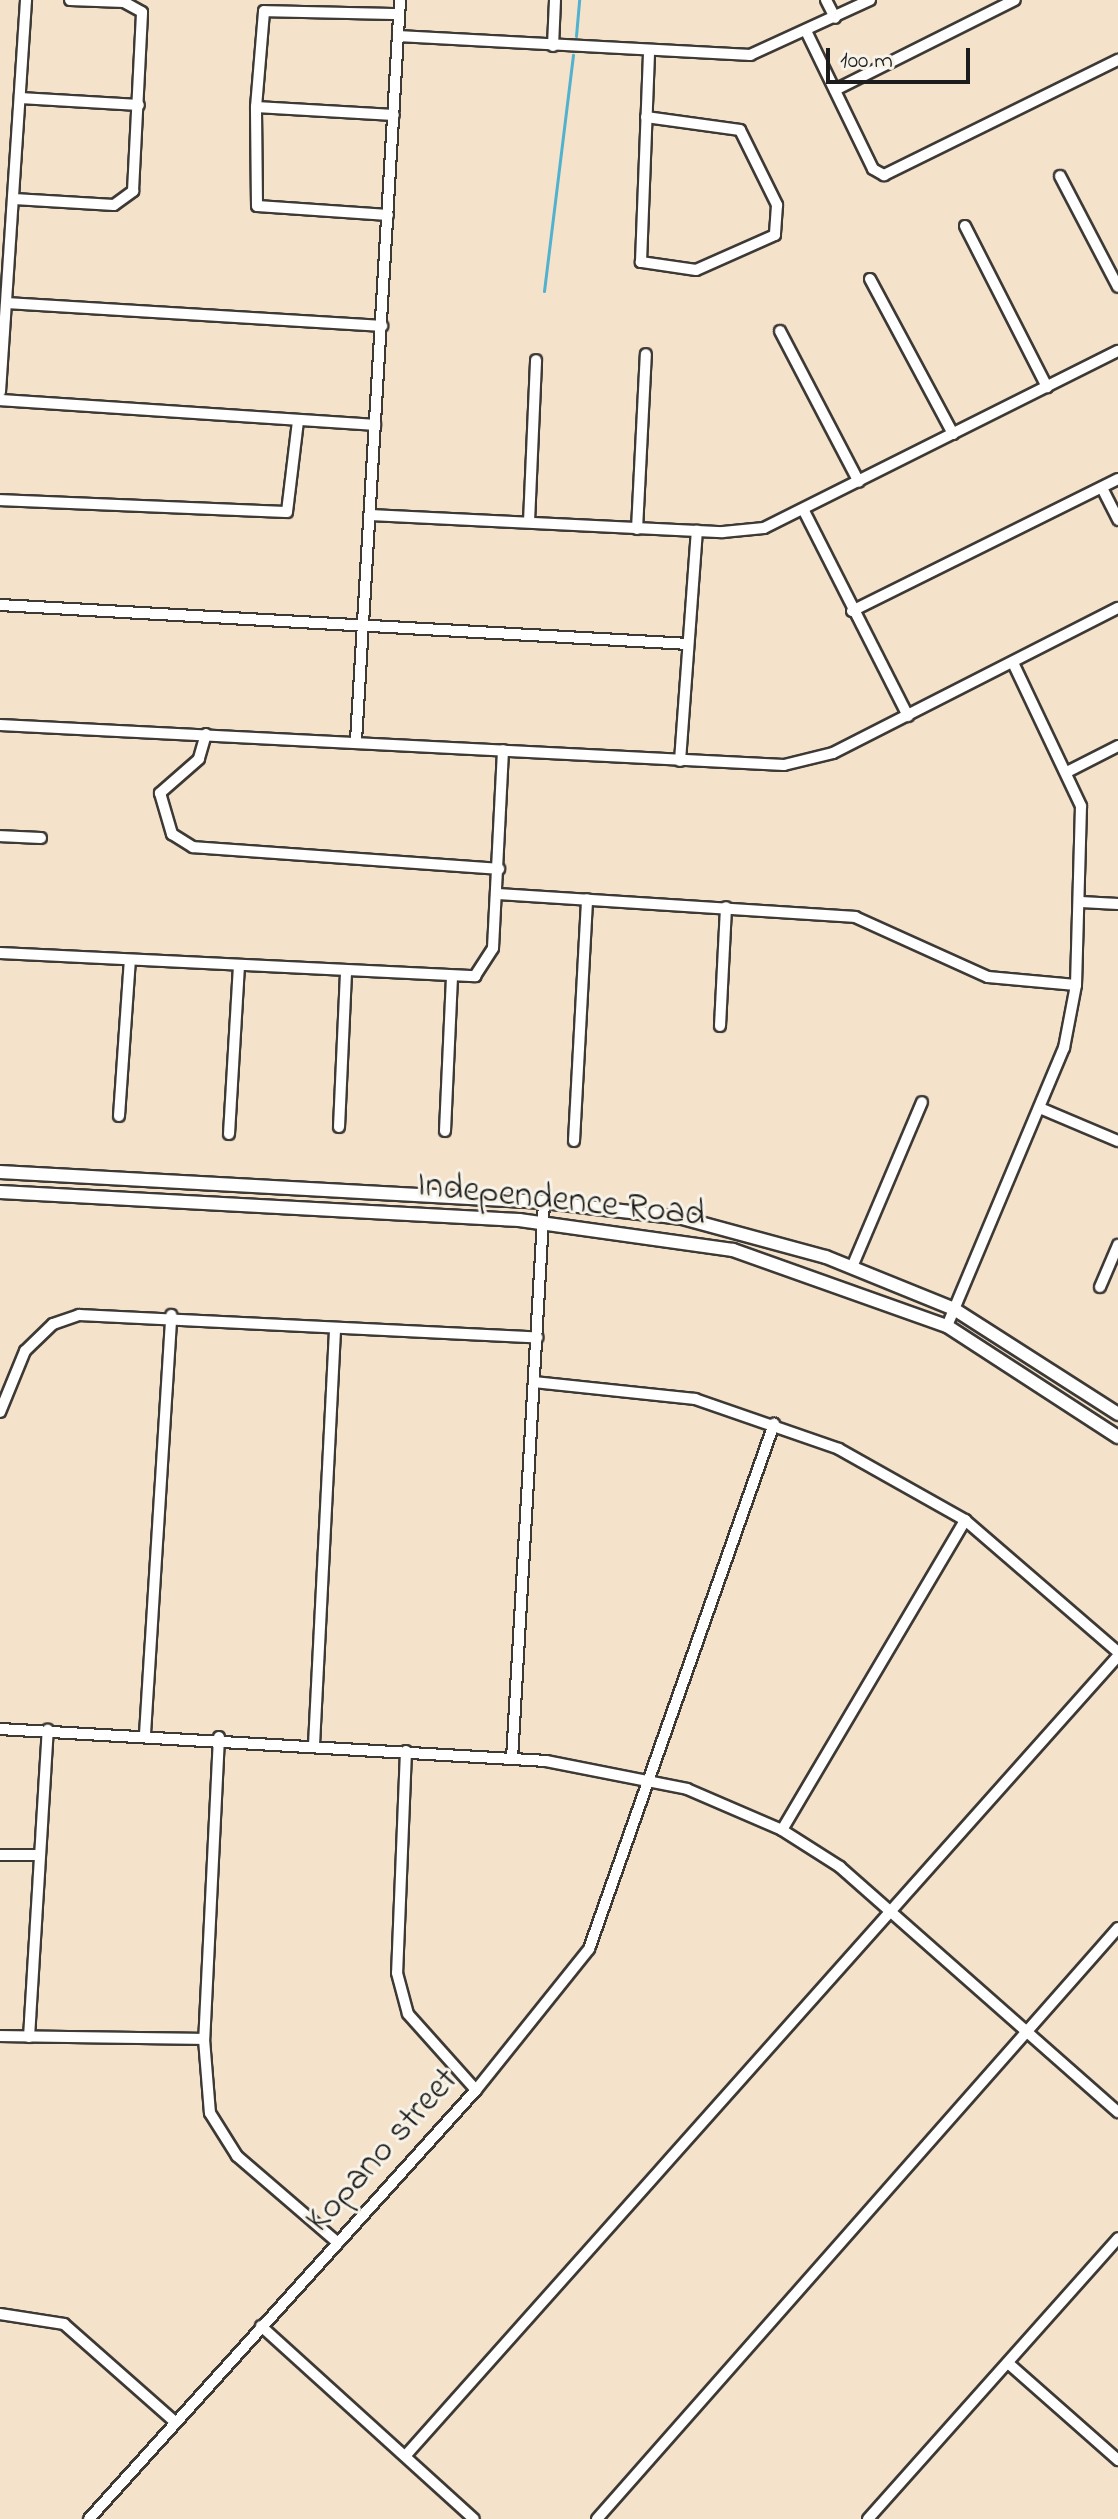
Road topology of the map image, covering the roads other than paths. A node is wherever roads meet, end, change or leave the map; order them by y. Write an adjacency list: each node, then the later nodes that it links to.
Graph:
1 (26, 0): 16 (street)
2 (70, 0): 17 (street)
3 (400, 0): 8 (street)
4 (555, 0): 12 (street)
5 (826, 0): 9 (street)
6 (870, 0): 9 (street)
7 (1015, 0): 15 (street)
8 (399, 14): 11 (street); 18 (street)
9 (835, 18): 10 (street)
10 (807, 33): 13 (street); 15 (street)
11 (398, 36): 12 (street); 19 (street)
12 (553, 46): 13 (street)
13 (649, 53): 20 (street)
14 (1118, 60): 15 (street)
15 (835, 90)
16 (20, 98): 17 (street); 22 (street)
17 (139, 105): 22 (street)
18 (256, 107): 19 (street); 23 (street)
19 (394, 115): 23 (street)
20 (646, 117): 20 (street)
21 (1060, 176): 26 (street)
22 (14, 199): 27 (street)
23 (388, 215): 28 (street)
24 (965, 226): 33 (street)
25 (870, 279): 38 (street)
26 (1118, 287)
27 (7, 303): 28 (street); 34 (street)
28 (382, 326): 37 (street)
29 (780, 331): 40 (street)
30 (1118, 351): 33 (street)
31 (646, 354): 47 (street)
32 (536, 360): 46 (street)
33 (1047, 387): 38 (street)
34 (0, 392)
35 (0, 400): 36 (street)
36 (298, 421): 37 (street); 42 (street)
37 (375, 425): 44 (street)
38 (953, 434): 40 (street)
39 (1118, 479): 41 (street)
40 (859, 482): 43 (street)
41 (1102, 488): 45 (street); 51 (street)
42 (0, 500)
43 (804, 511): 48 (street); 51 (street)
44 (370, 515): 46 (street); 52 (street)
45 (1118, 520)
46 (529, 522): 47 (street)
47 (637, 529): 48 (street)
48 (697, 531): 53 (street)
49 (0, 605): 52 (street)
50 (1118, 608): 54 (street)
51 (852, 611): 55 (street)
52 (363, 627): 53 (street); 58 (street)
53 (688, 644): 61 (street)
54 (1013, 663): 55 (street); 62 (street)
55 (908, 716): 61 (street)
56 (0, 725): 57 (street)
57 (206, 734): 58 (street); 65 (street)
58 (356, 741): 60 (street)
59 (1118, 746): 62 (street)
60 (503, 750): 61 (street); 65 (street)
61 (680, 761)
62 (1067, 772): 68 (street)
63 (0, 836): 64 (street)
64 (41, 838)
65 (499, 869): 66 (street)
66 (499, 894): 67 (street); 75 (street)
67 (587, 899): 70 (street); 84 (street)
68 (1081, 902): 69 (street); 76 (street)
69 (1118, 904)
70 (726, 907): 76 (street); 77 (street)
71 (0, 953): 72 (street)
72 (130, 960): 73 (street); 80 (street)
73 (239, 965): 74 (street); 83 (street)
74 (346, 971): 75 (street); 81 (street)
75 (452, 978): 82 (street)
76 (1076, 985): 79 (street)
77 (720, 1026)
78 (922, 1102): 91 (street)
79 (1040, 1108): 85 (street); 93 (street)
80 (119, 1116)
81 (339, 1127)
82 (445, 1131)
83 (229, 1134)
84 (574, 1141)
85 (1118, 1141)
86 (0, 1172): 88 (main road, Independence Road)
87 (0, 1192): 89 (main road, Independence Road)
88 (544, 1202): 89 (street); 91 (main road, Independence Road)
89 (544, 1223): 95 (main road, Independence Road); 97 (street)
90 (1118, 1245): 92 (street)
91 (852, 1267): 93 (main road, Independence Road)
92 (1100, 1287)
93 (954, 1309): 95 (street); 100 (main road, Independence Road)
94 (171, 1315): 96 (street); 99 (street); 107 (street)
95 (947, 1326): 102 (main road, Independence Road)
96 (335, 1329): 97 (street); 109 (street)
97 (537, 1337): 98 (street)
98 (534, 1382): 101 (street); 111 (street)
99 (0, 1412)
100 (1118, 1414)
101 (774, 1424): 103 (street); 112 (street, Kopano street)
102 (1118, 1437)
103 (965, 1520): 104 (street); 113 (street)
104 (1118, 1654): 116 (street)
105 (0, 1729): 106 (street)
106 (48, 1730): 107 (street); 115 (street)
107 (145, 1734): 108 (street)
108 (219, 1737): 109 (street); 121 (street)
109 (314, 1745): 110 (street)
110 (406, 1751): 111 (street); 122 (street)
111 (512, 1759): 112 (street)
112 (652, 1778): 113 (street); 122 (street, Kopano street)
113 (782, 1830): 116 (street)
114 (0, 1855): 115 (street)
115 (40, 1855): 120 (street)
116 (893, 1910): 118 (street); 130 (street)
117 (1118, 1928): 118 (street)
118 (1028, 2031): 123 (street); 134 (street)
119 (0, 2036): 120 (street)
120 (29, 2037): 121 (street)
121 (204, 2039): 125 (street)
122 (476, 2090): 125 (street, Kopano street)
123 (1118, 2112)
124 (1118, 2238): 128 (street)
125 (338, 2243): 127 (street, Kopano street)
126 (0, 2314): 129 (street)
127 (261, 2326): 129 (street, Kopano street); 130 (street)
128 (1008, 2363): 131 (street); 135 (street)
129 (174, 2421): 132 (street, Kopano street)
130 (407, 2454): 133 (street)
131 (1118, 2460)
132 (89, 2519)
133 (474, 2519)
134 (597, 2519)
135 (868, 2519)

